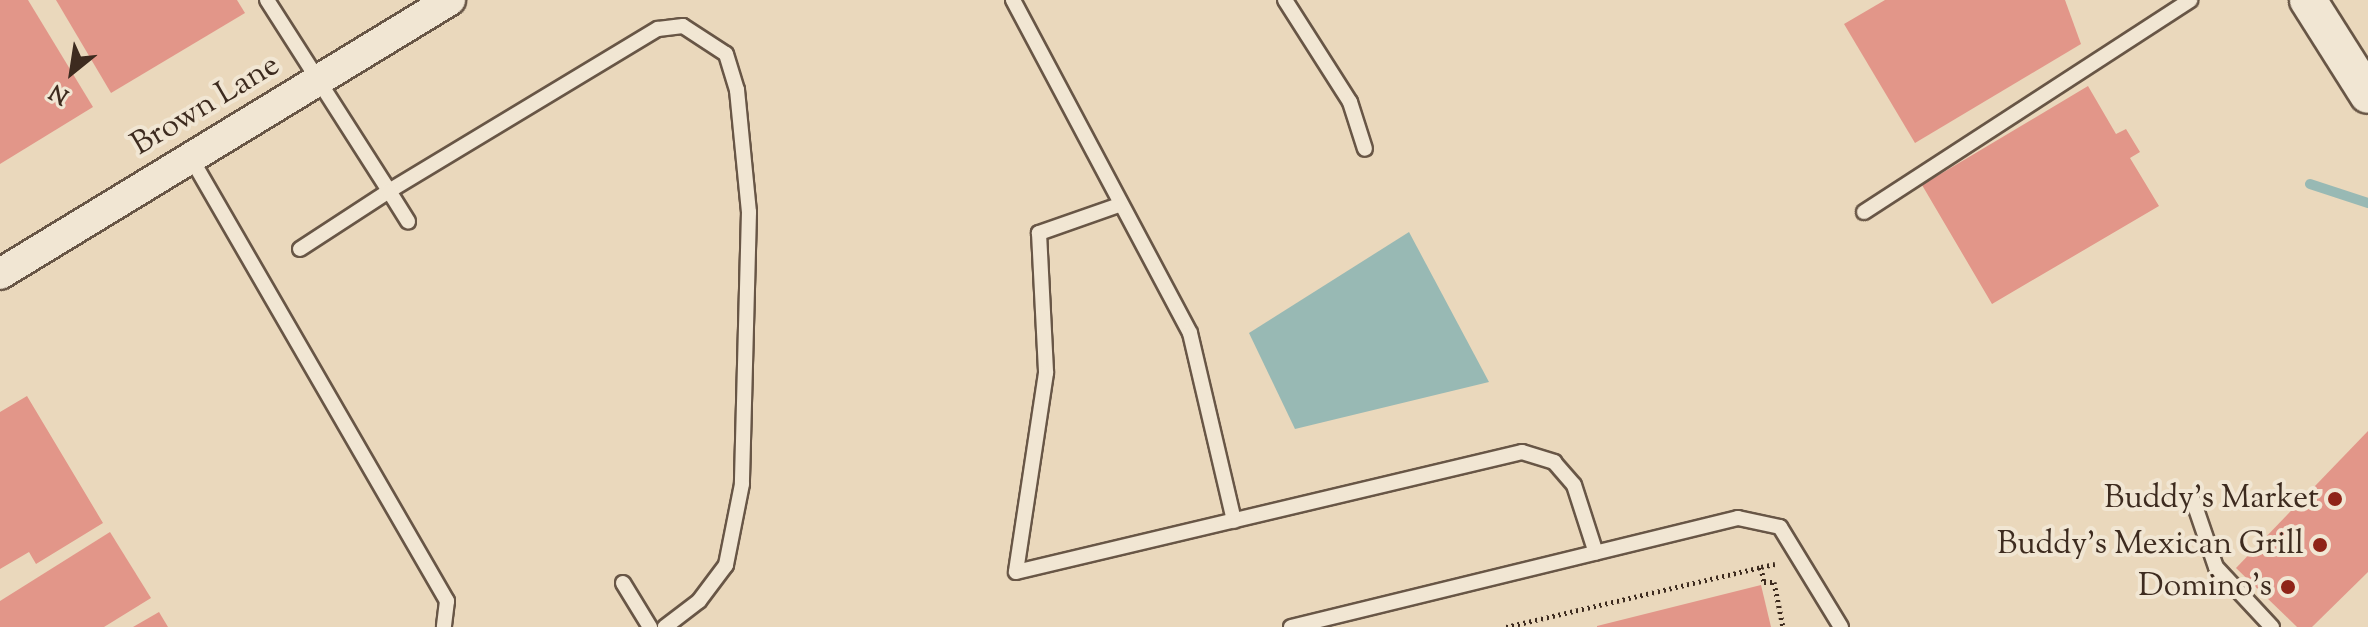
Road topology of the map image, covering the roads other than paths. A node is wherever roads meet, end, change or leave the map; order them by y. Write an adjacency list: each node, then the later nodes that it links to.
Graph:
1 (267, 0): 7 (lane)
2 (450, 0): 7 (street, Brown Lane)
3 (1013, 0): 12 (lane)
4 (1285, 0): 9 (lane)
5 (2190, 0): 13 (lane)
6 (2308, 0): 8 (street)
7 (316, 82): 10 (street, Brown Lane); 11 (lane)
8 (2368, 95)
9 (1365, 149)
10 (191, 158): 16 (street, Brown Lane); 21 (lane)
11 (389, 191): 14 (lane); 15 (lane); 23 (lane)
12 (1119, 205): 18 (lane); 18 (lane)
13 (1864, 212)
14 (408, 222)
15 (300, 249)
16 (0, 274)
17 (2193, 500): 26 (lane)
18 (1234, 521): 19 (lane)
19 (1596, 553): 24 (lane); 25 (lane)
20 (623, 583): 22 (lane)
21 (444, 627)
22 (650, 627)
23 (665, 627)
24 (1291, 627)
25 (1841, 627)
26 (2272, 627)

